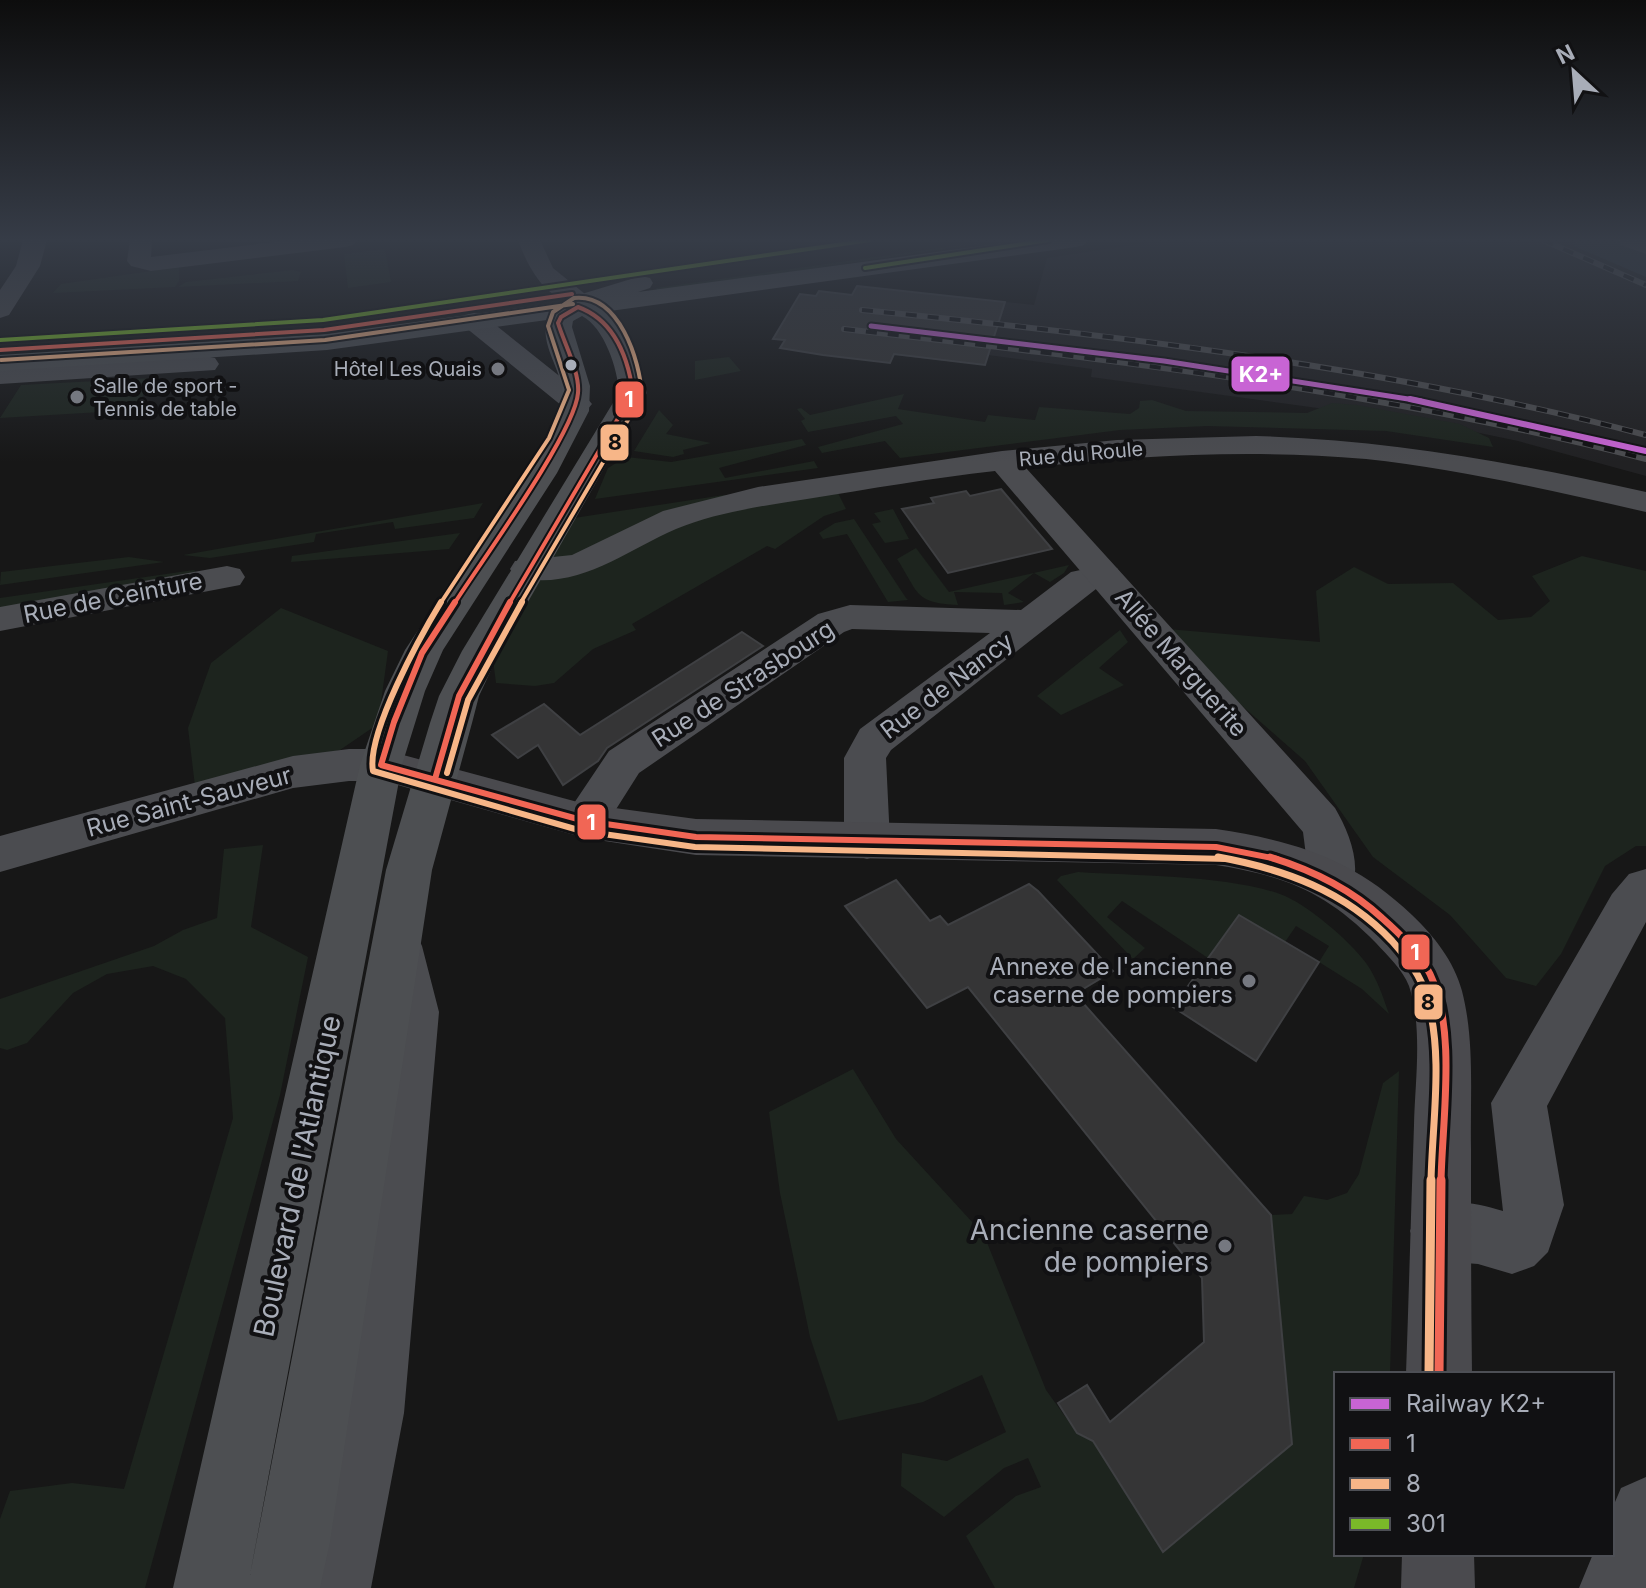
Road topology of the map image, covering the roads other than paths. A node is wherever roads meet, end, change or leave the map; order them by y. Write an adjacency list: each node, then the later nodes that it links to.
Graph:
1 (457, 314): 8 (main road)
2 (507, 314): 6 (main road)
3 (563, 314): 12 (main road)
4 (599, 314): 7 (main road)
5 (609, 314): 7 (main road)
6 (474, 321): 9 (main road); 12 (street)
7 (607, 324): 15 (main road)
8 (0, 350)
9 (0, 363)
10 (205, 364): 11 (street)
11 (0, 376)
12 (577, 404): 20 (main road)
13 (1002, 460): 14 (street, Rue du Roule); 15 (street, Rue du Roule); 16 (street, Allée Marguerite)
14 (1646, 502)
15 (528, 569): 20 (main road)
16 (1104, 576): 19 (street, Rue de Nancy); 24 (street, Allée Marguerite)
17 (227, 577): 18 (street, Rue de Ceinture)
18 (0, 619)
19 (1032, 622): 21 (street, Rue de Strasbourg); 22 (street, Rue de Nancy)
20 (408, 772): 21 (main road); 23 (street, Rue Saint-Sauveur); 26 (main road, Boulevard de l'Atlantique); 31 (main road, Boulevard de l'Atlantique)
21 (585, 821): 22 (main road)
22 (867, 841): 24 (main road)
23 (0, 854)
24 (1333, 879): 27 (main road)
25 (1646, 888): 27 (street)
26 (396, 941): 32 (main road, Boulevard de l'Atlantique); 33 (street, Boulevard de l'Atlantique)
27 (1440, 1231): 28 (main road)
28 (1439, 1372)
29 (1646, 1513): 35 (street)
30 (1438, 1556): 34 (main road)
31 (210, 1588)
32 (283, 1588)
33 (334, 1588)
34 (1438, 1588)
35 (1616, 1588)

